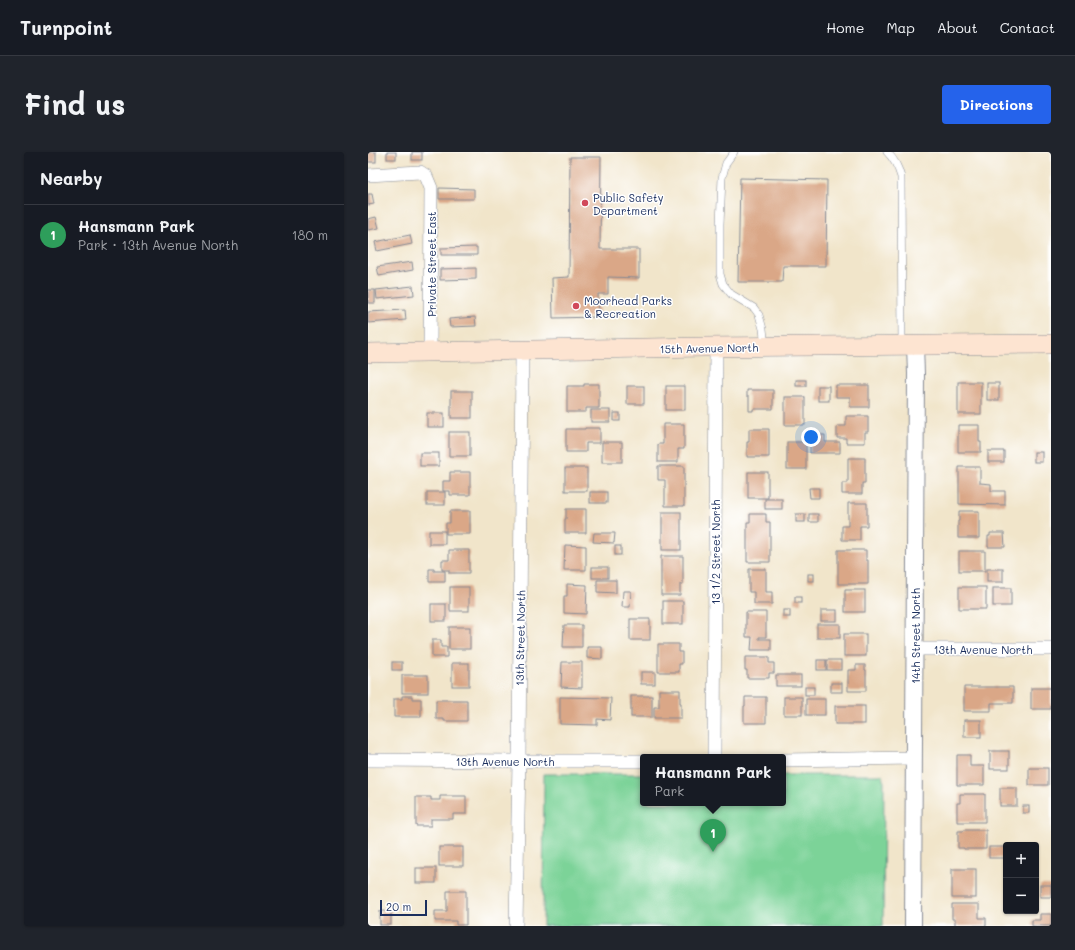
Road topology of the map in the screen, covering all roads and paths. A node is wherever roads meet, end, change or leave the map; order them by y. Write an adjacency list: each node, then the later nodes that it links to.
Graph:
1 (734, 152): 7 (lane)
2 (887, 152): 5 (lane)
3 (368, 175): 9 (street, Private Street East)
4 (1051, 344): 5 (main road, 15th Avenue North)
5 (908, 345): 7 (main road, 15th Avenue North); 12 (street, 14th Street North)
6 (716, 347): 7 (main road, 15th Avenue North); 8 (main road, 15th Avenue North); 13 (street, 13 1/2 Street North)
7 (765, 347)
8 (522, 350): 9 (main road, 15th Avenue North); 18 (street, 13th Street North)
9 (430, 352): 10 (main road, 15th Avenue North)
10 (368, 353)
11 (1051, 649): 12 (street, 13th Avenue North)
12 (915, 650): 14 (street, 14th Street North)
13 (714, 754)
14 (914, 758): 16 (street); 20 (street, 14th Street North)
15 (368, 760): 18 (street, 13th Avenue North)
16 (786, 760)
17 (640, 761): 18 (street, 13th Avenue North)
18 (519, 762): 19 (street, 13th Street North)
19 (516, 926)
20 (913, 926)

